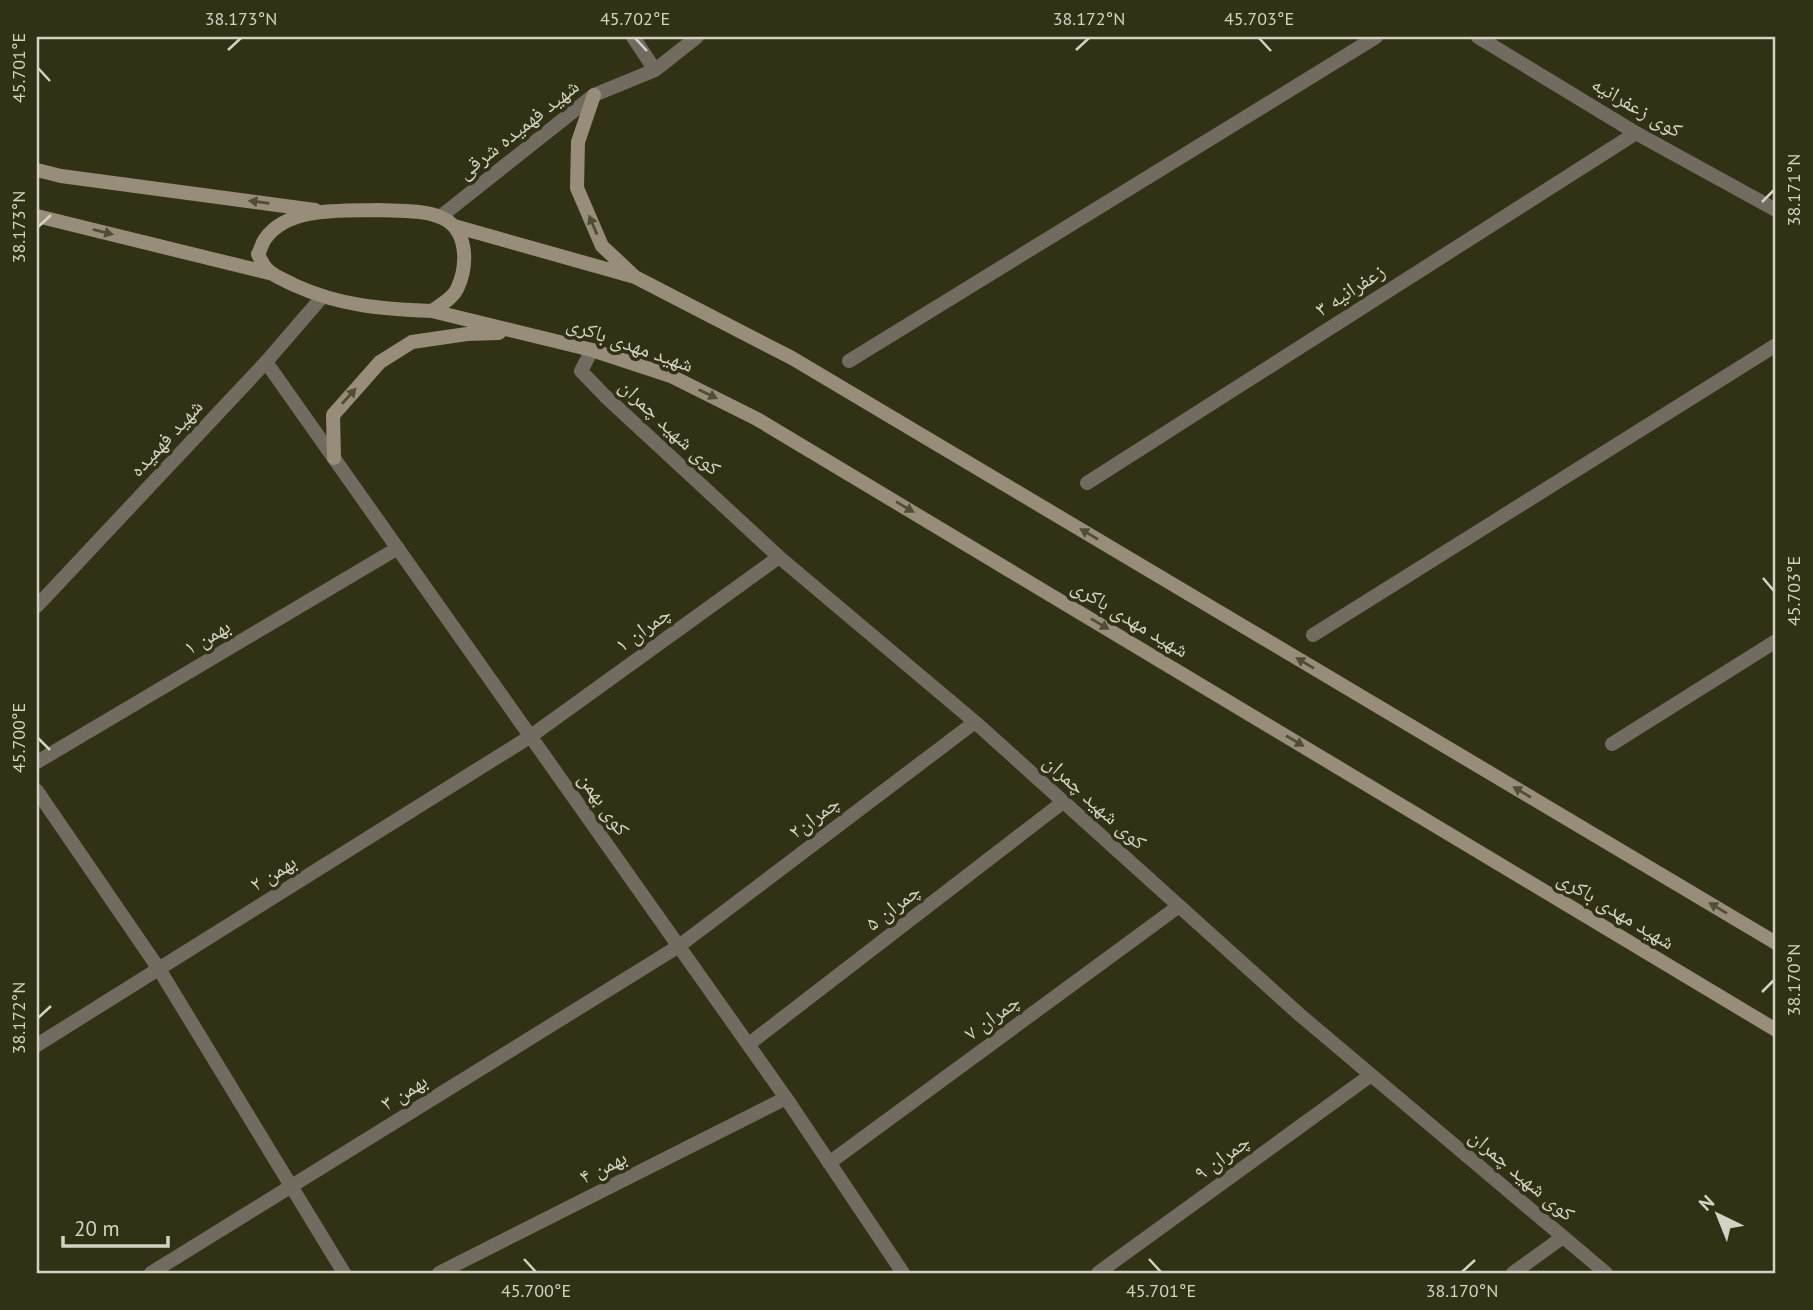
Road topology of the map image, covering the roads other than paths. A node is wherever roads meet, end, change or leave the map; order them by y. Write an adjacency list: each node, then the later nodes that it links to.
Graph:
1 (633, 37): 5 (street)
2 (697, 37): 5 (street, شهید فهمیده شرقی)
3 (1376, 37): 21 (street)
4 (1478, 37): 7 (street, کوی زعفرانیه)
5 (654, 70): 6 (street, شهید فهمیده شرقی)
6 (594, 95): 12 (street, شهید فهمیده شرقی); 15 (main road, one-way to 6)
7 (1636, 133): 9 (street, کوی زعفرانیه); 24 (street, زعفرانیه ۳)
8 (37, 170): 10 (main road, one-way to 8)
9 (1776, 210)
10 (326, 212): 12 (main road); 14 (main road)
11 (37, 216): 14 (main road, one-way to 14)
12 (440, 217): 13 (main road)
13 (454, 226): 15 (main road); 17 (main road)
14 (275, 274): 16 (main road, شهید مهدی باکری)
15 (635, 277): 37 (main road, one-way to 15)
16 (323, 296): 17 (main road, شهید مهدی باکری); 22 (street, شهید فهمیده)
17 (432, 311): 18 (main road, شهید مهدی باکری)
18 (523, 333): 20 (main road, شهید مهدی باکری); 23 (main road, one-way to 18)
19 (1776, 345): 28 (street)
20 (592, 350): 26 (street, کوی شهید چمران); 40 (main road, شهید مهدی باکری, one-way to 40)
21 (849, 361)
22 (266, 362): 23 (street, کوی بهمن); 27 (street, شهید فهمیده)
23 (334, 458): 25 (street, کوی بهمن)
24 (1087, 483)
25 (398, 548): 31 (street, کوی بهمن); 33 (street, بهمن ۱)
26 (779, 556): 30 (street, کوی شهید چمران); 31 (street, چمران ۱)
27 (37, 606)
28 (1313, 635)
29 (1776, 641): 32 (street)
30 (975, 722): 35 (street, کوی شهید چمران); 38 (street, چمران۲)
31 (531, 736): 38 (street, کوی بهمن); 39 (street, بهمن ۲)
32 (1612, 744)
33 (37, 762)
34 (37, 791): 39 (street)
35 (1063, 802): 36 (street, کوی شهید چمران); 41 (street, چمران ۵)
36 (1179, 906): 43 (street, کوی شهید چمران); 45 (street, چمران ۷)
37 (1776, 943)
38 (679, 946): 41 (street, کوی بهمن); 46 (street, بهمن ۳)
39 (159, 969): 42 (street, بهمن ۲); 46 (street)
40 (1776, 1030)
41 (749, 1044): 44 (street, کوی بهمن)
42 (37, 1045)
43 (1371, 1075): 47 (street, کوی شهید چمران); 52 (street, چمران ۹)
44 (786, 1098): 45 (street, کوی بهمن); 50 (street, بهمن ۴)
45 (830, 1163): 51 (street, کوی بهمن)
46 (291, 1186): 48 (street, بهمن ۳); 49 (street)
47 (1563, 1237): 53 (street); 54 (street, کوی شهید چمران)
48 (151, 1273)
49 (344, 1273)
50 (439, 1273)
51 (903, 1273)
52 (1098, 1273)
53 (1513, 1273)
54 (1606, 1273)

